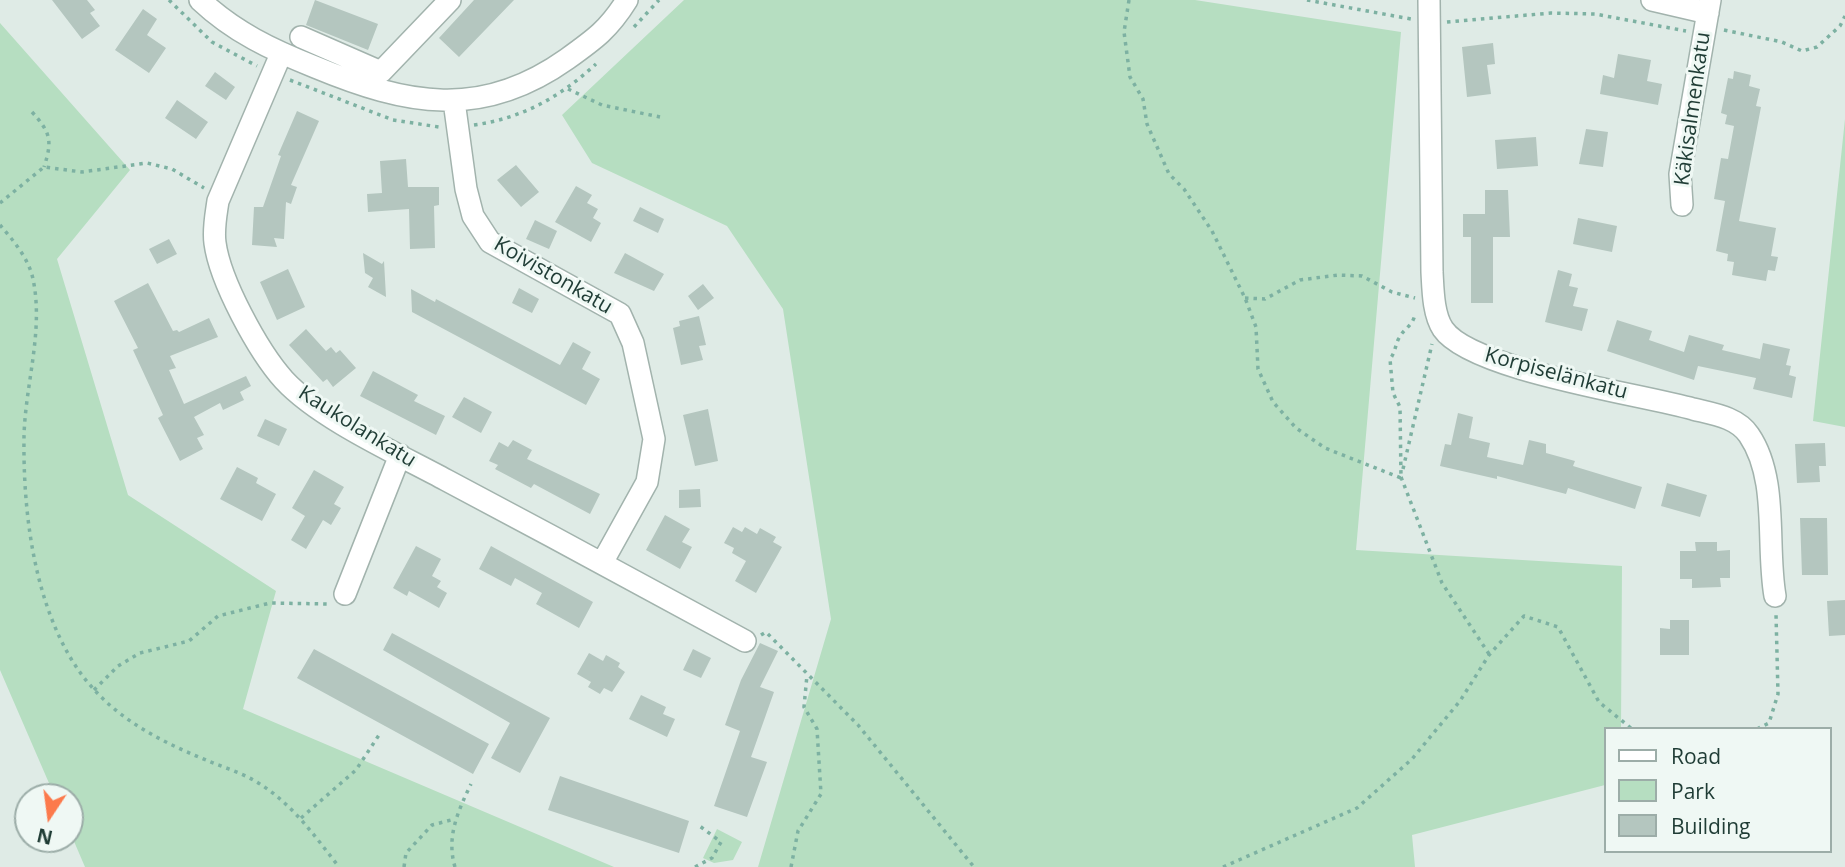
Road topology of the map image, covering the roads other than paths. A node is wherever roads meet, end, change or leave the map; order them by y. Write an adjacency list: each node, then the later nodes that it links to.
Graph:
1 (200, 0): 8 (street)
2 (450, 0): 7 (street)
3 (627, 0): 9 (street)
4 (1429, 0): 14 (street, Korpiselänkatu)
5 (1652, 0): 6 (street)
6 (1706, 18): 10 (street, Käkisalmenkatu)
7 (301, 37)
8 (281, 54): 9 (street); 11 (street, Kaukolankatu)
9 (454, 101): 12 (street, Koivistonkatu)
10 (1682, 205)
11 (400, 455): 12 (street, Kaukolankatu); 13 (street)
12 (601, 563): 15 (street, Kaukolankatu)
13 (345, 594)
14 (1775, 596)
15 (745, 641)

